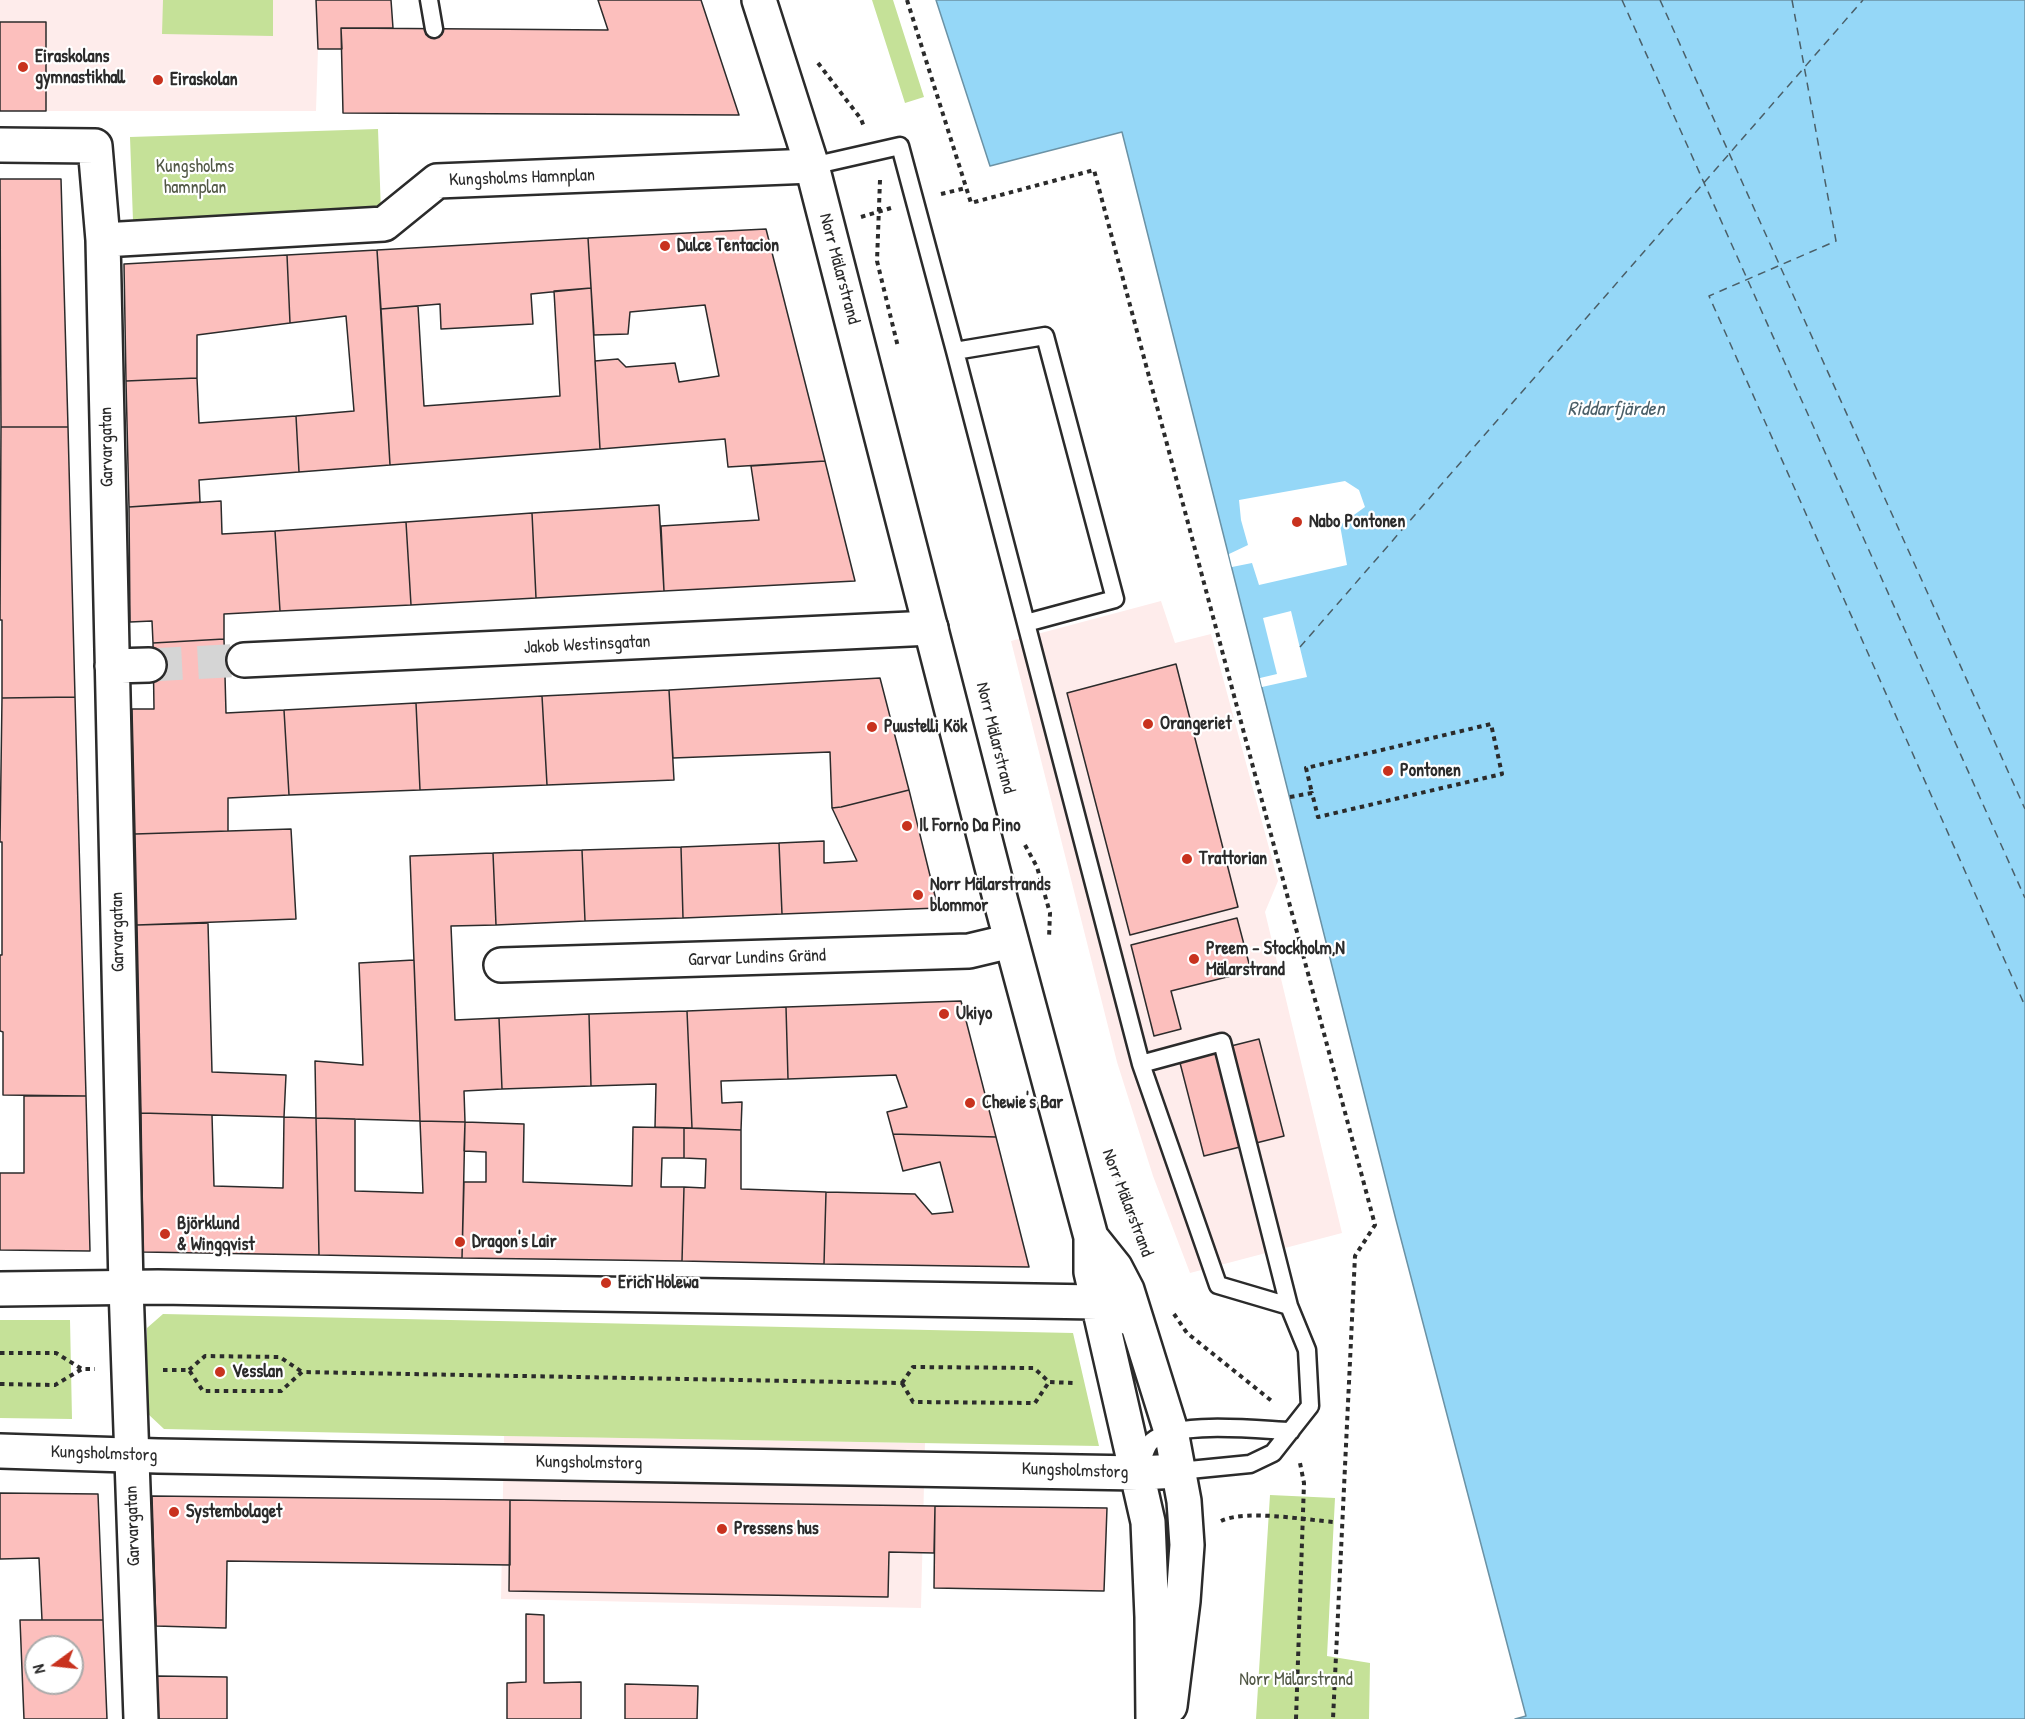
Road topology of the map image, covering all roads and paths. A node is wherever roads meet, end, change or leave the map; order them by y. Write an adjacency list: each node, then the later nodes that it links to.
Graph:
1 (429, 0): 4 (lane)
2 (759, 0): 8 (street, Norr Mälarstrand)
3 (907, 0): 9 (path)
4 (434, 29)
5 (816, 61): 7 (path, Norr Mälarstrand)
6 (0, 145): 13 (street, Garvargatan)
7 (873, 152): 8 (lane); 10 (lane); 11 (path, Norr Mälarstrand)
8 (812, 166): 12 (street, Norr Mälarstrand); 13 (street, Kungsholms Hamnplan)
9 (966, 188): 10 (path); 59 (path)
10 (914, 202): 11 (path); 14 (lane)
11 (878, 212): 12 (path); 15 (path, Norr Mälarstrand)
12 (829, 228): 17 (street, Norr Mälarstrand)
13 (103, 240): 20 (street, Garvargatan)
14 (955, 351): 16 (lane); 16 (lane)
15 (900, 353)
16 (1026, 623): 27 (lane)
17 (931, 628): 18 (street, Jakob Westinsgatan); 24 (street, Norr Mälarstrand)
18 (244, 660)
19 (149, 665): 20 (street)
20 (112, 666): 31 (street, Garvargatan)
21 (1312, 793): 21 (path); 22 (path)
22 (1290, 797)
23 (1023, 841): 25 (path)
24 (1011, 941): 26 (street, Garvar Lundins Gränd); 29 (street, Norr Mälarstrand)
25 (1049, 947)
26 (501, 965)
27 (1141, 1064): 35 (lane); 35 (lane)
28 (1107, 1152): 30 (path, Norr Mälarstrand)
29 (1091, 1237): 33 (street, Norr Mälarstrand); 36 (street, Norr Mälarstrand)
30 (1140, 1240)
31 (126, 1287): 32 (street); 33 (street); 39 (street, Garvargatan)
32 (0, 1289)
33 (1097, 1302): 36 (street); 51 (street, Norr Mälarstrand)
34 (1167, 1305): 47 (path)
35 (1289, 1306): 47 (lane)
36 (1137, 1323): 46 (street, Norr Mälarstrand)
37 (0, 1353): 38 (path)
38 (82, 1369): 39 (path); 45 (path)
39 (128, 1369): 40 (path); 49 (street, Garvargatan)
40 (189, 1370): 41 (path); 41 (path)
41 (302, 1372): 43 (path)
42 (1049, 1382): 43 (path); 43 (path); 44 (path)
43 (902, 1383)
44 (1072, 1383)
45 (0, 1384)
46 (1171, 1431): 47 (lane); 50 (street, Norr Mälarstrand); 51 (lane)
47 (1292, 1431): 50 (lane); 52 (path)
48 (0, 1451): 49 (street, Kungsholmstorg)
49 (131, 1456): 51 (street, Kungsholmstorg); 55 (street, Garvargatan)
50 (1179, 1471): 51 (street, Kungsholmstorg); 57 (street, Norr Mälarstrand)
51 (1138, 1473): 56 (street, Norr Mälarstrand)
52 (1302, 1520): 53 (path); 54 (path); 58 (path)
53 (1334, 1522)
54 (1214, 1523)
55 (141, 1719)
56 (1153, 1719)
57 (1169, 1719)
58 (1296, 1719)
59 (1333, 1719)

